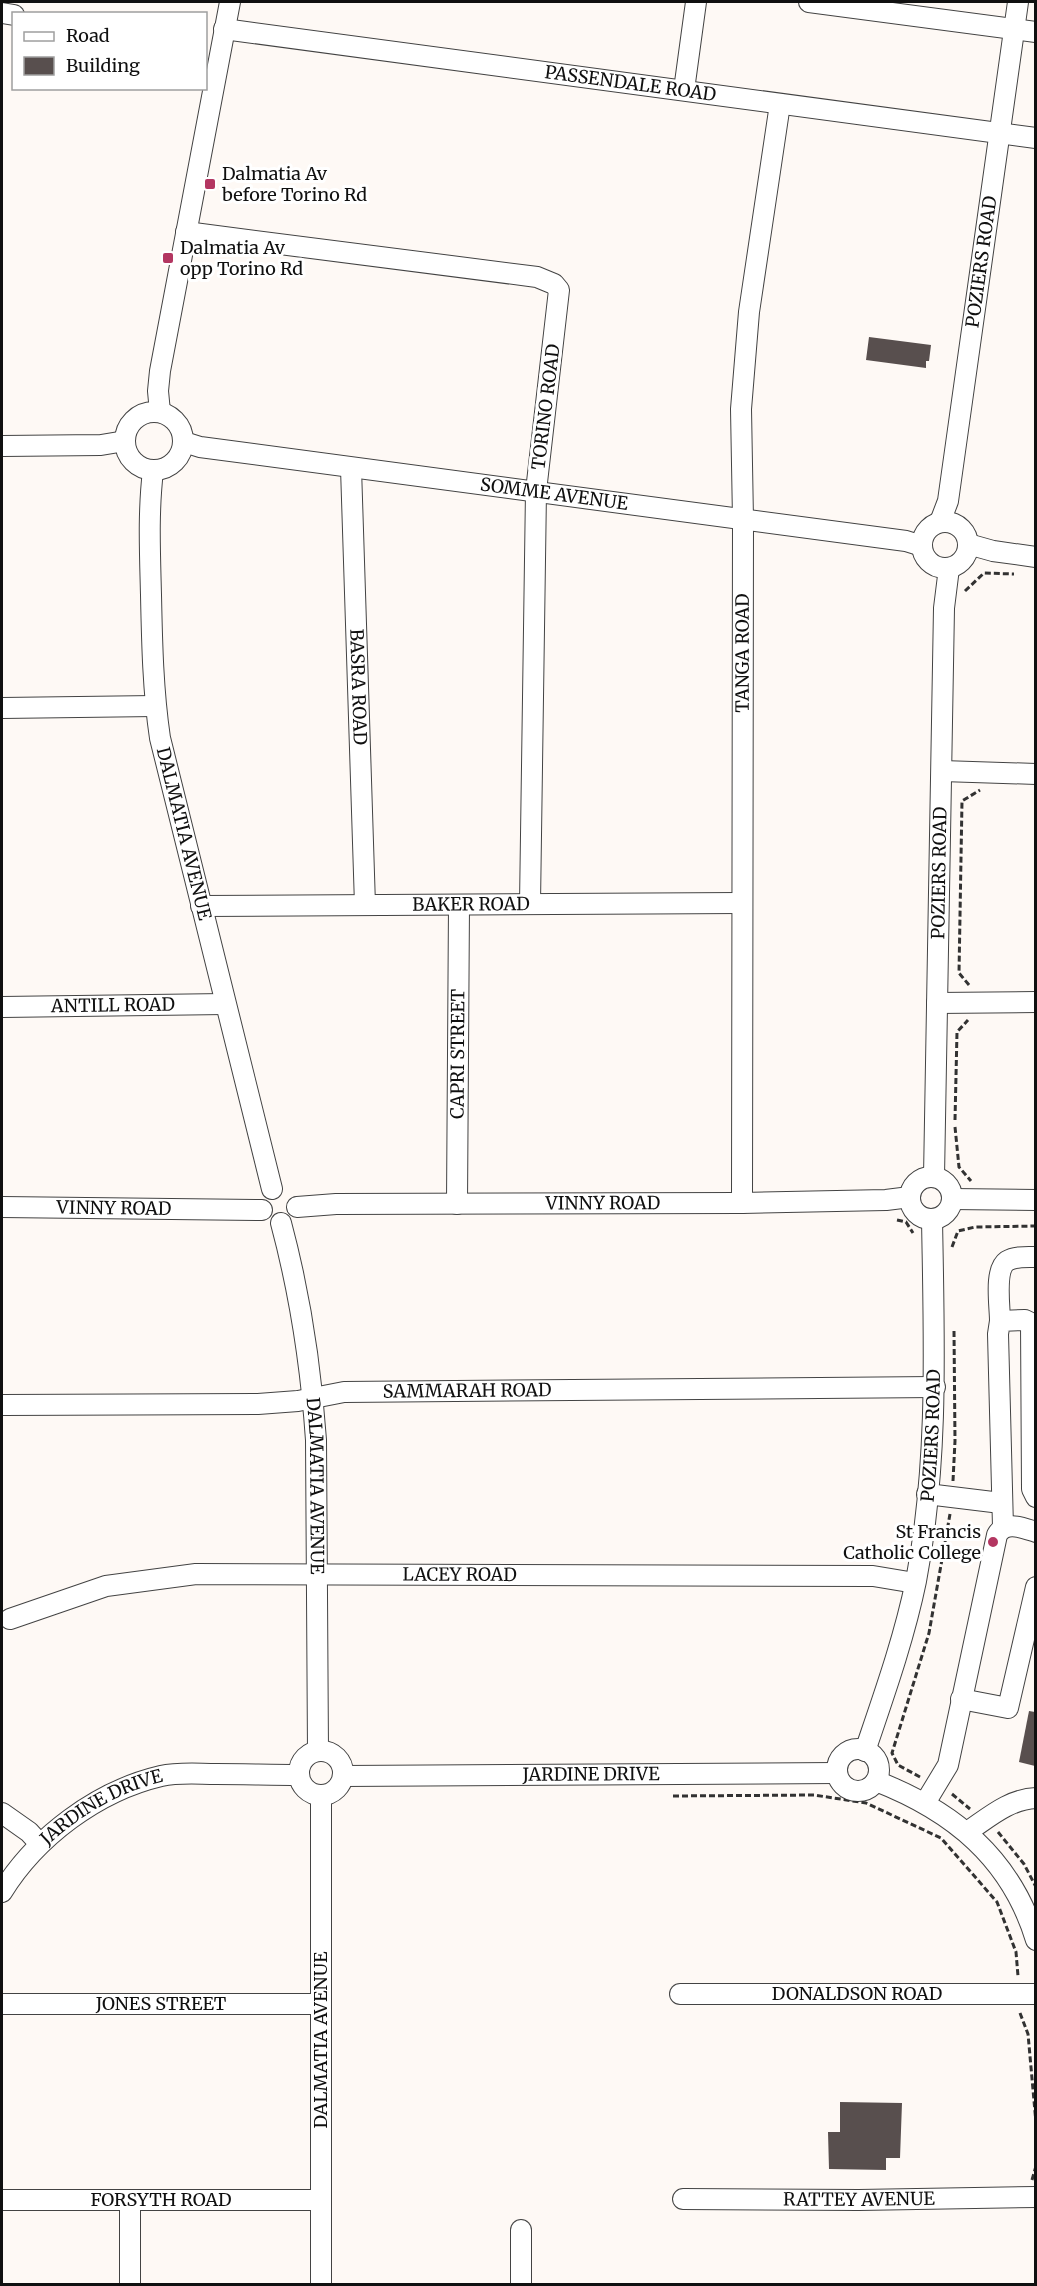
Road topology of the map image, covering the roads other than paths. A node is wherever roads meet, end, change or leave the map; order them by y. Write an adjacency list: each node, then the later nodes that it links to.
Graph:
1 (230, 2): 7 (street)
2 (696, 2): 8 (street)
3 (808, 2): 5 (street)
4 (1018, 2): 5 (street, POZIERS ROAD)
5 (1015, 29): 6 (street); 10 (street, POZIERS ROAD)
6 (1035, 32)
7 (217, 38): 8 (street, PASSENDALE ROAD); 12 (street)
8 (684, 90): 9 (street, PASSENDALE ROAD)
9 (780, 104): 10 (street, PASSENDALE ROAD); 20 (street, TANGA ROAD)
10 (1000, 133): 11 (street, PASSENDALE ROAD); 21 (street, POZIERS ROAD)
11 (1035, 138)
12 (186, 232): 13 (street); 19 (street, TORINO ROAD)
13 (160, 412): 14 (street); 15 (street)
14 (125, 441): 16 (street); 18 (street)
15 (184, 442): 17 (street, SOMME AVENUE); 18 (street)
16 (2, 446)
17 (351, 468): 19 (street, SOMME AVENUE); 32 (street, BASRA ROAD)
18 (153, 471): 26 (street, DALMATIA AVENUE)
19 (536, 491): 20 (street, SOMME AVENUE); 31 (street, TORINO ROAD)
20 (743, 519): 23 (street, SOMME AVENUE); 30 (street, TANGA ROAD)
21 (940, 522): 22 (street); 23 (street)
22 (968, 544): 24 (street); 25 (street)
23 (922, 546): 25 (street)
24 (1035, 557)
25 (950, 568): 28 (street, POZIERS ROAD)
26 (155, 706): 27 (street); 34 (street, DALMATIA AVENUE)
27 (2, 708)
28 (942, 771): 29 (street); 36 (street, POZIERS ROAD)
29 (1035, 774)
30 (741, 903): 31 (street, BAKER ROAD); 44 (street, TANGA ROAD)
31 (530, 904): 33 (street, BAKER ROAD)
32 (365, 905): 33 (street, BAKER ROAD); 34 (street, BAKER ROAD)
33 (459, 905): 45 (street, CAPRI STREET)
34 (201, 906): 37 (street, DALMATIA AVENUE)
35 (1035, 1002): 36 (street)
36 (937, 1003): 39 (street, POZIERS ROAD)
37 (225, 1004): 38 (street, ANTILL ROAD); 40 (street, DALMATIA AVENUE)
38 (2, 1007)
39 (934, 1177): 41 (street); 42 (street)
40 (272, 1189): 47 (street); 48 (street)
41 (910, 1197): 44 (street, VINNY ROAD); 49 (street)
42 (952, 1199): 43 (street); 49 (street)
43 (1035, 1200)
44 (742, 1203): 45 (street, VINNY ROAD)
45 (457, 1204): 47 (street, VINNY ROAD)
46 (2, 1207): 48 (street, VINNY ROAD)
47 (297, 1207): 50 (street)
48 (262, 1210): 50 (street)
49 (932, 1219): 53 (street, POZIERS ROAD)
50 (281, 1223): 54 (street, DALMATIA AVENUE)
51 (1035, 1257): 52 (street)
52 (1000, 1321): 57 (street); 58 (street)
53 (935, 1387): 54 (street, SAMMARAH ROAD); 56 (street, POZIERS ROAD)
54 (313, 1398): 55 (street, SAMMARAH ROAD); 61 (street, DALMATIA AVENUE)
55 (2, 1405)
56 (927, 1494): 58 (street); 62 (street, POZIERS ROAD)
57 (1035, 1497)
58 (1001, 1503): 59 (street)
59 (1003, 1527): 60 (street); 65 (street)
60 (1035, 1532)
61 (317, 1574): 62 (street, LACEY ROAD); 64 (street, LACEY ROAD); 66 (street, DALMATIA AVENUE)
62 (915, 1583): 67 (street, POZIERS ROAD)
63 (1035, 1587): 65 (street)
64 (10, 1619)
65 (961, 1699): 74 (street)
66 (318, 1751): 69 (street); 70 (street)
67 (865, 1751): 68 (street); 71 (street)
68 (837, 1773): 70 (street, JARDINE DRIVE); 71 (street)
69 (299, 1775): 72 (street); 77 (street, JARDINE DRIVE)
70 (343, 1776): 72 (street)
71 (876, 1780): 74 (street)
72 (321, 1795): 83 (street, DALMATIA AVENUE)
73 (1035, 1798): 76 (street)
74 (925, 1803): 76 (street)
75 (2, 1813): 77 (street)
76 (967, 1832): 79 (street)
77 (40, 1844): 78 (street, JARDINE DRIVE)
78 (2, 1892)
79 (1035, 1940)
80 (680, 1994): 81 (street, DONALDSON ROAD)
81 (1027, 1994)
82 (2, 2004): 83 (street, JONES STREET)
83 (321, 2004): 88 (street, DALMATIA AVENUE)
84 (1035, 2197): 86 (street, RATTEY AVENUE)
85 (2, 2199): 87 (street, FORSYTH ROAD)
86 (683, 2199)
87 (130, 2200): 88 (street, FORSYTH ROAD); 90 (street)
88 (321, 2200): 91 (street, DALMATIA AVENUE)
89 (520, 2230): 92 (street)
90 (130, 2284)
91 (321, 2284)
92 (521, 2284)

